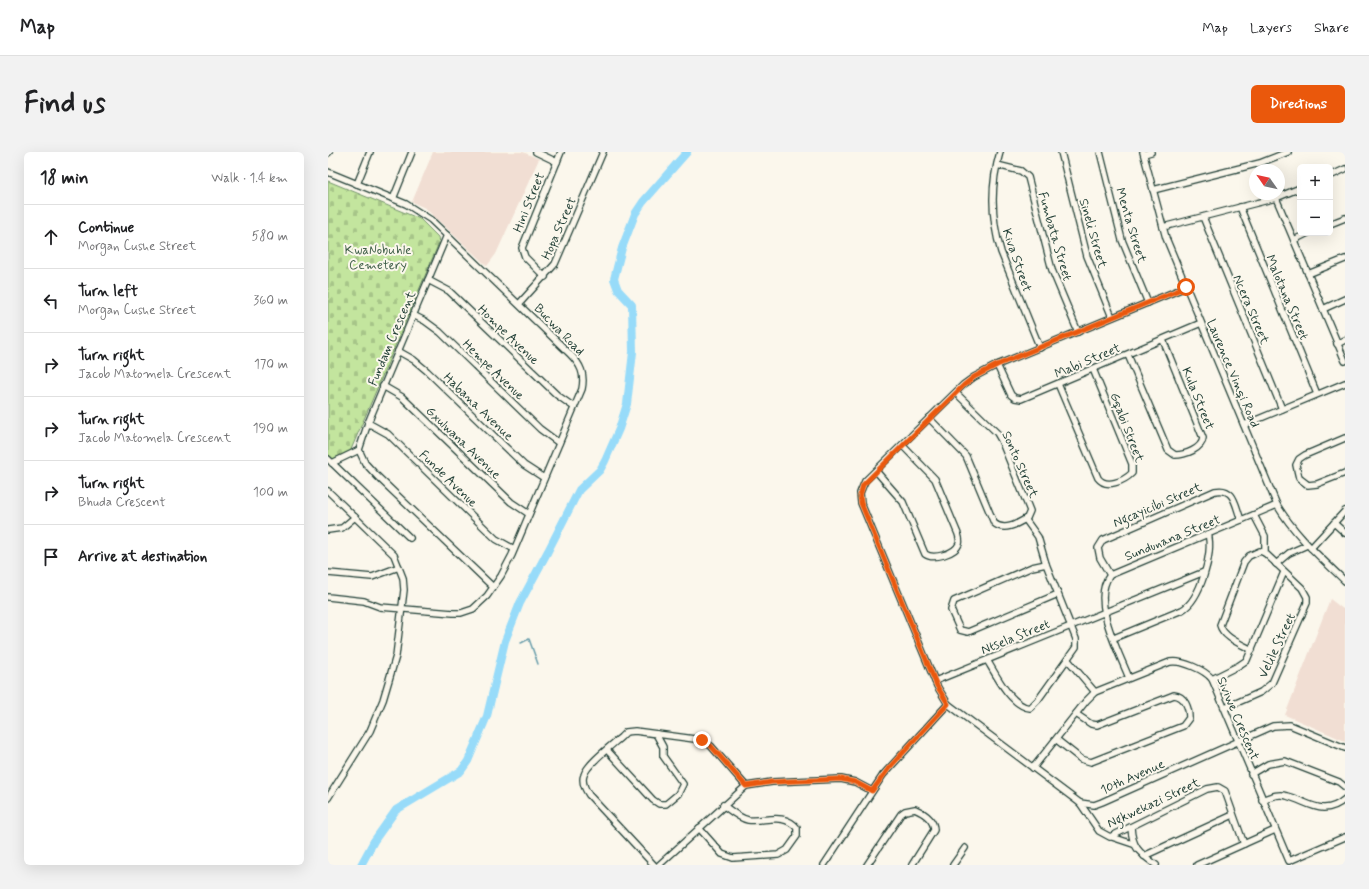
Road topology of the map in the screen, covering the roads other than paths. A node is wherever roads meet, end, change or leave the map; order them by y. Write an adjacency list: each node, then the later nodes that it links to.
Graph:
1 (370, 152): 17 (street)
2 (412, 152): 21 (street)
3 (536, 152): 12 (street)
4 (561, 152): 12 (street, Hini Street)
5 (603, 152): 34 (street, Hopa Street)
6 (1000, 152): 13 (street, Kiva Street)
7 (1061, 152): 42 (street, Sineli Street)
8 (1100, 152): 38 (street, Menta Street)
9 (1152, 152): 11 (street)
10 (1288, 152): 19 (street)
11 (1144, 153): 19 (street, Laurence Vinqi Road)
12 (557, 162): 34 (street, Hini Street)
13 (997, 165): 44 (street, Fumbata Street); 48 (street, Kiva Street)
14 (1345, 169): 16 (street)
15 (328, 172): 17 (street, Bucwa Road)
16 (1333, 175)
17 (357, 184): 21 (street, Bucwa Road)
18 (1297, 189): 20 (street)
19 (1153, 190): 28 (street, Laurence Vinqi Road)
20 (1285, 194)
21 (393, 199): 29 (street, Bucwa Road)
22 (1268, 200): 24 (street)
23 (1277, 200): 31 (street)
24 (1240, 207): 25 (street); 58 (street, Malotana Street)
25 (1203, 217): 28 (street); 60 (street, Ncera Street)
26 (1345, 218): 27 (street)
27 (1333, 223)
28 (1163, 227): 36 (street, Laurence Vinqi Road)
29 (447, 234): 35 (street, Fundam Crescent); 39 (street, Bucwa Road)
30 (1302, 236): 31 (street)
31 (1294, 240): 33 (street)
32 (1345, 259): 33 (street)
33 (1308, 274): 40 (street)
34 (545, 277): 39 (street, Hopa Street)
35 (428, 280): 41 (street, Fundam Crescent); 59 (street, Hompe Avenue)
36 (1186, 287): 38 (street); 43 (street, Laurence Vinqi Road)
37 (1345, 299): 40 (street)
38 (1148, 302): 42 (street)
39 (519, 304): 59 (street, Bucwa Road)
40 (1323, 309): 47 (street)
41 (413, 315): 49 (street, Fundam Crescent); 65 (street, Hempe Avenue)
42 (1112, 317): 44 (street)
43 (1201, 323): 45 (street, Mabi Street); 63 (street, Laurence Vinqi Road)
44 (1078, 332): 48 (street)
45 (1163, 340): 50 (street, Mabi Street); 50 (street, Kula Street)
46 (1345, 340): 47 (street)
47 (1337, 344): 51 (street)
48 (1040, 348): 52 (street)
49 (398, 351): 56 (street, Fundam Crescent); 73 (street, Habana Avenue)
50 (1128, 355): 53 (street, Mabi Street)
51 (1345, 361)
52 (997, 365): 55 (street, Mabi Street); 57 (street)
53 (1094, 369): 55 (street, Mabi Street); 55 (street, Gqabi Street)
54 (1345, 383): 58 (street)
55 (1058, 384)
56 (383, 386): 62 (street, Fundam Crescent); 77 (street, Gxulwana Avenue)
57 (956, 393): 61 (street); 80 (street, Sonto Street)
58 (1317, 394): 60 (street)
59 (574, 407): 65 (street, Bucwa Road)
60 (1282, 409): 63 (street)
61 (929, 418): 66 (street); 80 (street, Sonto Street)
62 (368, 423): 67 (street, Fundam Crescent); 88 (street, Funde Avenue)
63 (1244, 425): 75 (street, Laurence Vinqi Road)
64 (1345, 438): 72 (street)
65 (559, 443): 73 (street, Bucwa Road)
66 (902, 445): 71 (street); 71 (street)
67 (359, 450): 68 (street); 98 (street)
68 (345, 457): 69 (street); 70 (street)
69 (330, 461): 70 (street)
70 (339, 469): 86 (street)
71 (876, 471): 110 (street)
72 (1345, 473)
73 (544, 478): 77 (street, Bucwa Road)
74 (328, 491): 79 (street)
75 (1278, 505): 78 (street, Sundunana Street); 87 (street, Laurence Vinqi Road)
76 (1345, 511): 82 (street)
77 (529, 514): 88 (street, Bucwa Road)
78 (1254, 515): 81 (street, Sundunana Street); 89 (street)
79 (355, 517): 83 (street); 92 (street)
80 (1025, 519): 90 (street)
81 (1241, 520): 85 (street, Sundunana Street); 96 (street, Ngcayicibi Street)
82 (1334, 523): 84 (street); 87 (street)
83 (328, 530)
84 (1345, 533)
85 (1208, 534): 93 (street); 96 (street, Sundunana Street)
86 (410, 538)
87 (1309, 546): 91 (street); 97 (street, Laurence Vinqi Road)
88 (514, 549): 98 (street, Bucwa Road)
89 (1265, 552): 91 (street, Velile Street); 105 (street)
90 (1046, 564): 99 (street); 99 (street)
91 (1276, 564): 94 (street, Velile Street)
92 (399, 567): 95 (street); 101 (street)
93 (1204, 572): 102 (street, Ntsela Street); 104 (street)
94 (1284, 572): 105 (street); 113 (street, Velile Street)
95 (328, 573)
96 (1110, 575): 102 (street)
97 (1345, 581)
98 (493, 587): 101 (street, Bucwa Road)
99 (1058, 594): 103 (street)
100 (328, 597): 101 (street, Bucwa Road)
101 (403, 609): 125 (street)
102 (1104, 612): 103 (street, Ntsela Street); 104 (street)
103 (1070, 626): 106 (street, Ntsela Street); 107 (street)
104 (1114, 638): 108 (street)
105 (1252, 650): 109 (street)
106 (987, 660): 107 (street); 110 (street, Ntsela Street)
107 (1068, 660): 111 (street)
108 (1129, 678): 109 (street, Siviwe Crescent); 111 (street, Siviwe Crescent)
109 (1212, 679): 113 (street, Siviwe Crescent)
110 (935, 681): 112 (street)
111 (1095, 692): 114 (street, Siviwe Crescent)
112 (948, 704): 120 (street); 124 (street)
113 (1225, 708): 117 (street, Siviwe Crescent)
114 (1076, 714): 116 (street, Siviwe Crescent); 116 (street)
115 (656, 734): 119 (street); 119 (street); 122 (street)
116 (1057, 740): 120 (street, Siviwe Crescent)
117 (1238, 740): 118 (street, 10th Avenue); 121 (street, Siviwe Crescent); 128 (street, 10th Avenue)
118 (1345, 748)
119 (607, 750): 140 (street)
120 (1033, 768): 128 (street)
121 (1251, 774): 123 (street); 127 (street, Siviwe Crescent)
122 (746, 786): 124 (street); 129 (street)
123 (1345, 787)
124 (872, 791): 142 (street)
125 (328, 798)
126 (1345, 799): 127 (street)
127 (1262, 800): 133 (street, Siviwe Crescent)
128 (1080, 803): 134 (street, Ngkwekazi Street)
129 (723, 806): 132 (street); 132 (street)
130 (1233, 815): 131 (street, Ngkwekazi Street); 137 (street, Ngkwekazi Street); 139 (street)
131 (1131, 827): 134 (street, Ngkwekazi Street); 136 (street)
132 (699, 828): 141 (street)
133 (1275, 830): 135 (street, Siviwe Crescent); 137 (street)
134 (1112, 837): 136 (street)
135 (1345, 837)
136 (1134, 844): 139 (street)
137 (1244, 844): 147 (street)
138 (965, 848): 145 (street)
139 (1144, 856): 146 (street)
140 (654, 865)
141 (659, 865)
142 (824, 865)
143 (868, 865): 144 (street)
144 (912, 865)
145 (954, 865)
146 (1156, 865)
147 (1197, 865)

